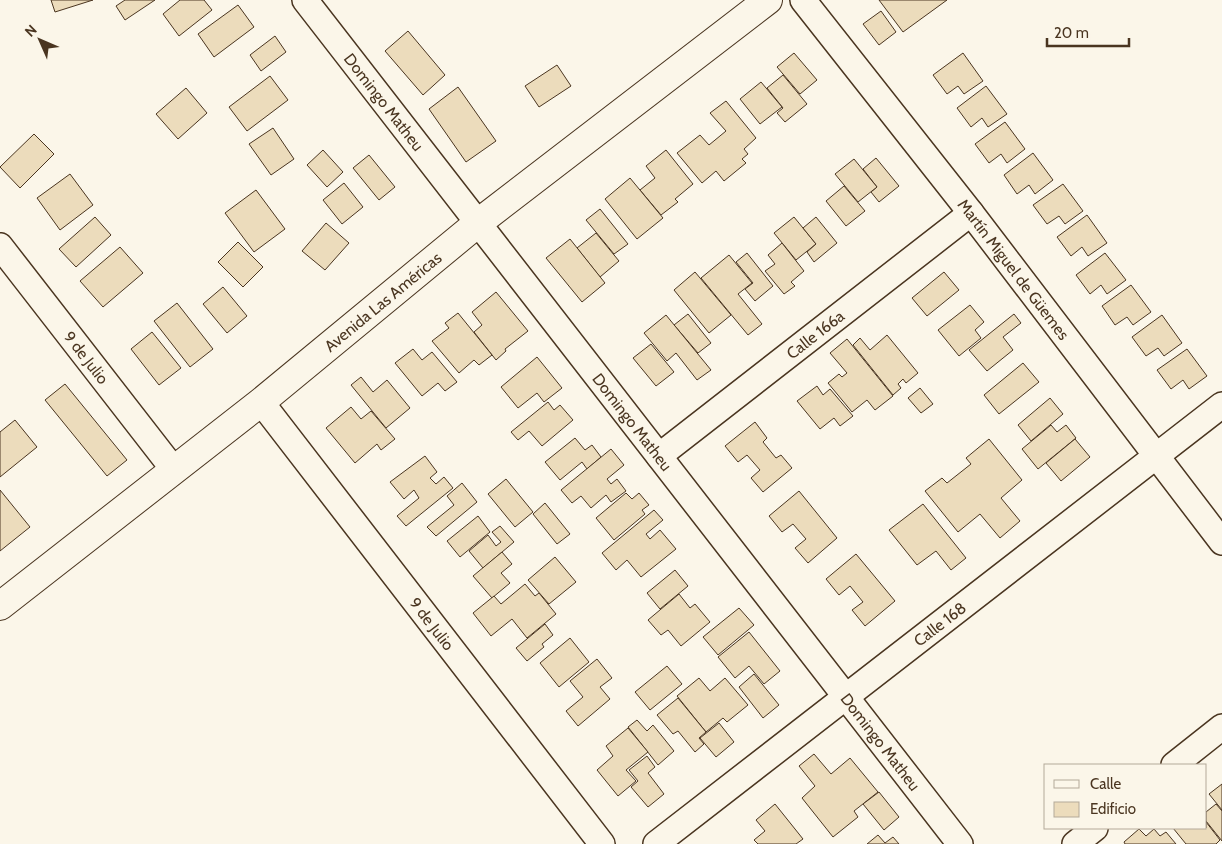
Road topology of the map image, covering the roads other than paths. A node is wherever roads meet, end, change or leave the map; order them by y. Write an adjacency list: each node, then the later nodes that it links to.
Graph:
1 (306, 0): 5 (street, Domingo Matheu)
2 (768, 0): 5 (main road, Avenida Las Américas)
3 (803, 0): 4 (street, Martín Miguel de Güemes)
4 (971, 213): 9 (street, Calle 166a); 10 (street, Martín Miguel de Güemes)
5 (478, 223): 7 (main road, Avenida Las Américas); 9 (street, Domingo Matheu)
6 (0, 246): 11 (street, 9 de Julio)
7 (261, 402): 11 (main road, Avenida Las Américas); 18 (street, 9 de Julio)
8 (1222, 405): 10 (street, Calle 168)
9 (659, 456): 14 (street, Domingo Matheu)
10 (1156, 456): 12 (street, Martín Miguel de Güemes); 14 (street, Calle 168)
11 (174, 470): 13 (main road, Avenida Las Américas)
12 (1222, 542)
13 (0, 606)
14 (846, 697): 19 (street, Calle 168); 20 (street, Domingo Matheu)
15 (1222, 727): 16 (street)
16 (1175, 764)
17 (1095, 829): 21 (street)
18 (602, 844)
19 (656, 844)
20 (960, 844)
21 (1075, 844)

